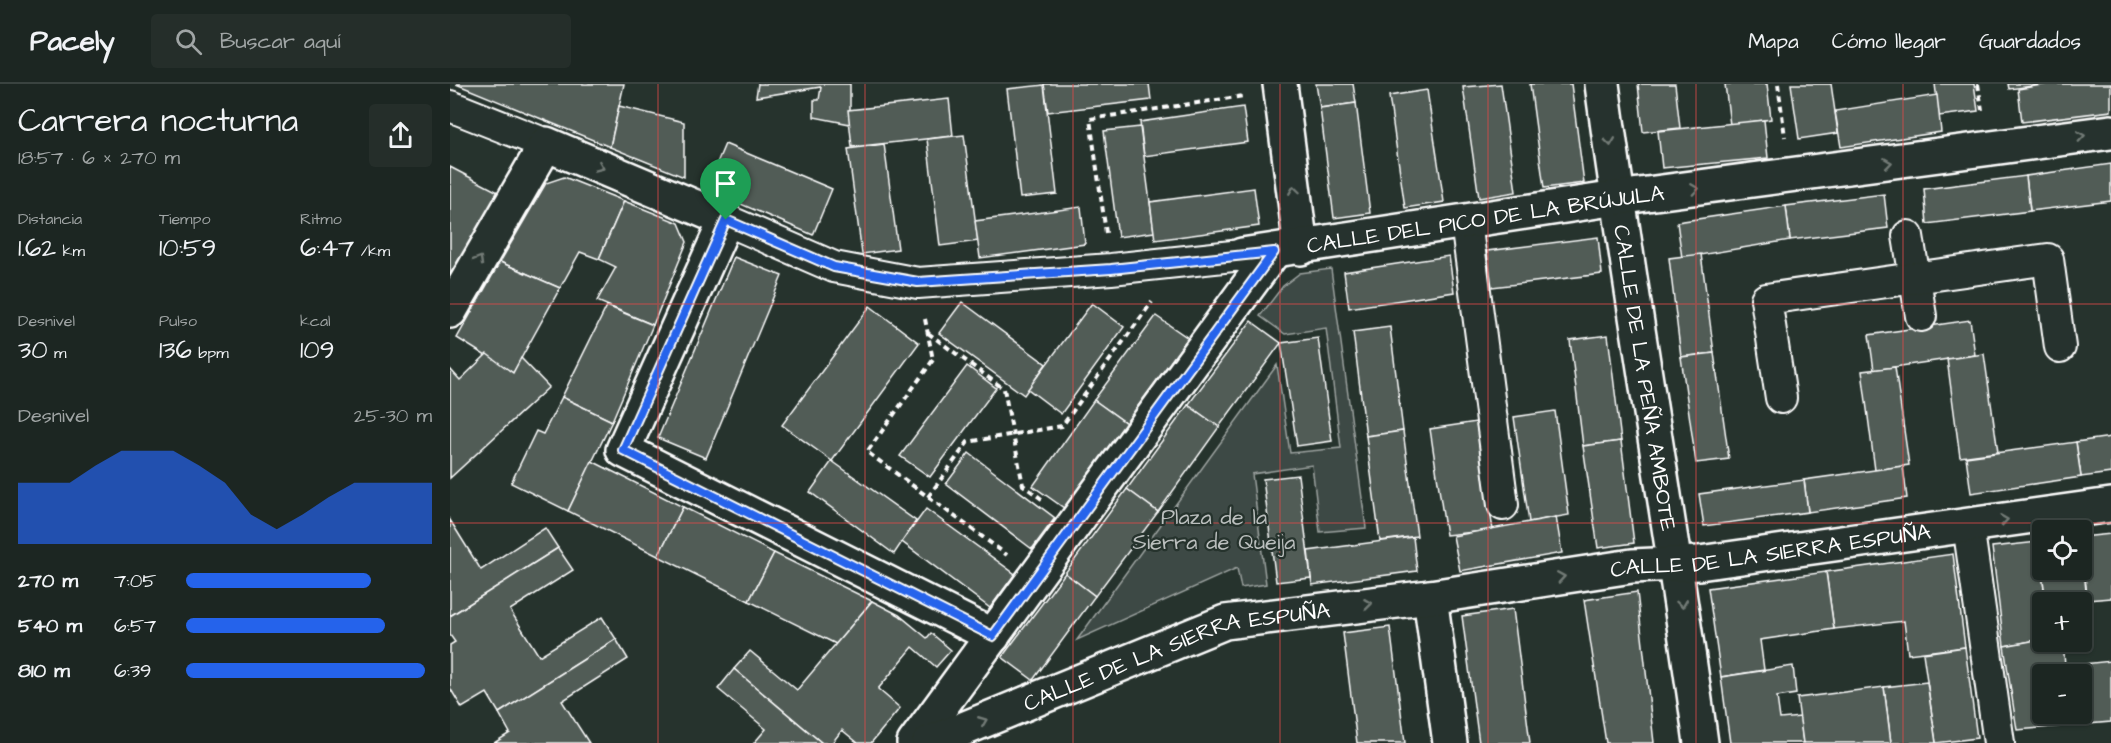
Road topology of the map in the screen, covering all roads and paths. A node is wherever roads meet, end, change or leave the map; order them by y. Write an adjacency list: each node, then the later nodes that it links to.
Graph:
1 (1602, 84): 10 (street, CALLE DE LA PEÑA AMBOTE, one-way to 10)
2 (1778, 84): 9 (path)
3 (1978, 84): 6 (path)
4 (1280, 87): 14 (street, one-way to 4); 16 (path)
5 (450, 106): 8 (street)
6 (1983, 119)
7 (2111, 132): 10 (street, CALLE DEL PICO DE LA BRÚJULA, one-way to 7)
8 (546, 144): 11 (street, one-way to 11); 19 (street, one-way to 8)
9 (1786, 148)
10 (1617, 198): 12 (street, CALLE DEL PICO DE LA BRÚJULA); 30 (street, CALLE DE LA PEÑA AMBOTE)
11 (726, 220): 18 (street, CALLE DEL PICO DE LA BRÚJULA); 33 (street)
12 (1466, 222): 14 (street, CALLE DEL PICO DE LA BRÚJULA); 26 (street)
13 (1908, 236): 17 (street)
14 (1272, 252): 15 (street, CALLE DEL PICO DE LA BRÚJULA); 28 (street)
15 (1180, 262): 16 (street, CALLE DEL PICO DE LA BRÚJULA); 24 (path)
16 (1111, 269): 18 (street, CALLE DEL PICO DE LA BRÚJULA)
17 (1914, 277): 20 (street); 22 (street); 23 (street)
18 (918, 282): 21 (path)
19 (450, 311)
20 (1921, 316)
21 (928, 333): 24 (path); 25 (path)
22 (2060, 347)
23 (1781, 398)
24 (1013, 435): 25 (path); 28 (path)
25 (928, 497): 31 (path)
26 (1503, 505)
27 (2111, 505): 29 (street, CALLE DE LA SIERRA ESPUÑA, one-way to 27)
28 (1074, 525): 31 (street)
29 (1968, 525): 30 (street, CALLE DE LA SIERRA ESPUÑA); 38 (street)
30 (1677, 564): 32 (street, CALLE DE LA SIERRA ESPUÑA, one-way to 30); 37 (street, CALLE DE LA PEÑA AMBOTE, one-way to 37)
31 (1036, 576): 33 (street)
32 (1430, 597): 35 (street, CALLE DE LA SIERRA ESPUÑA, one-way to 32); 36 (street)
33 (993, 636): 34 (street)
34 (914, 743)
35 (929, 743)
36 (1450, 743)
37 (1701, 743)
38 (1999, 743)

